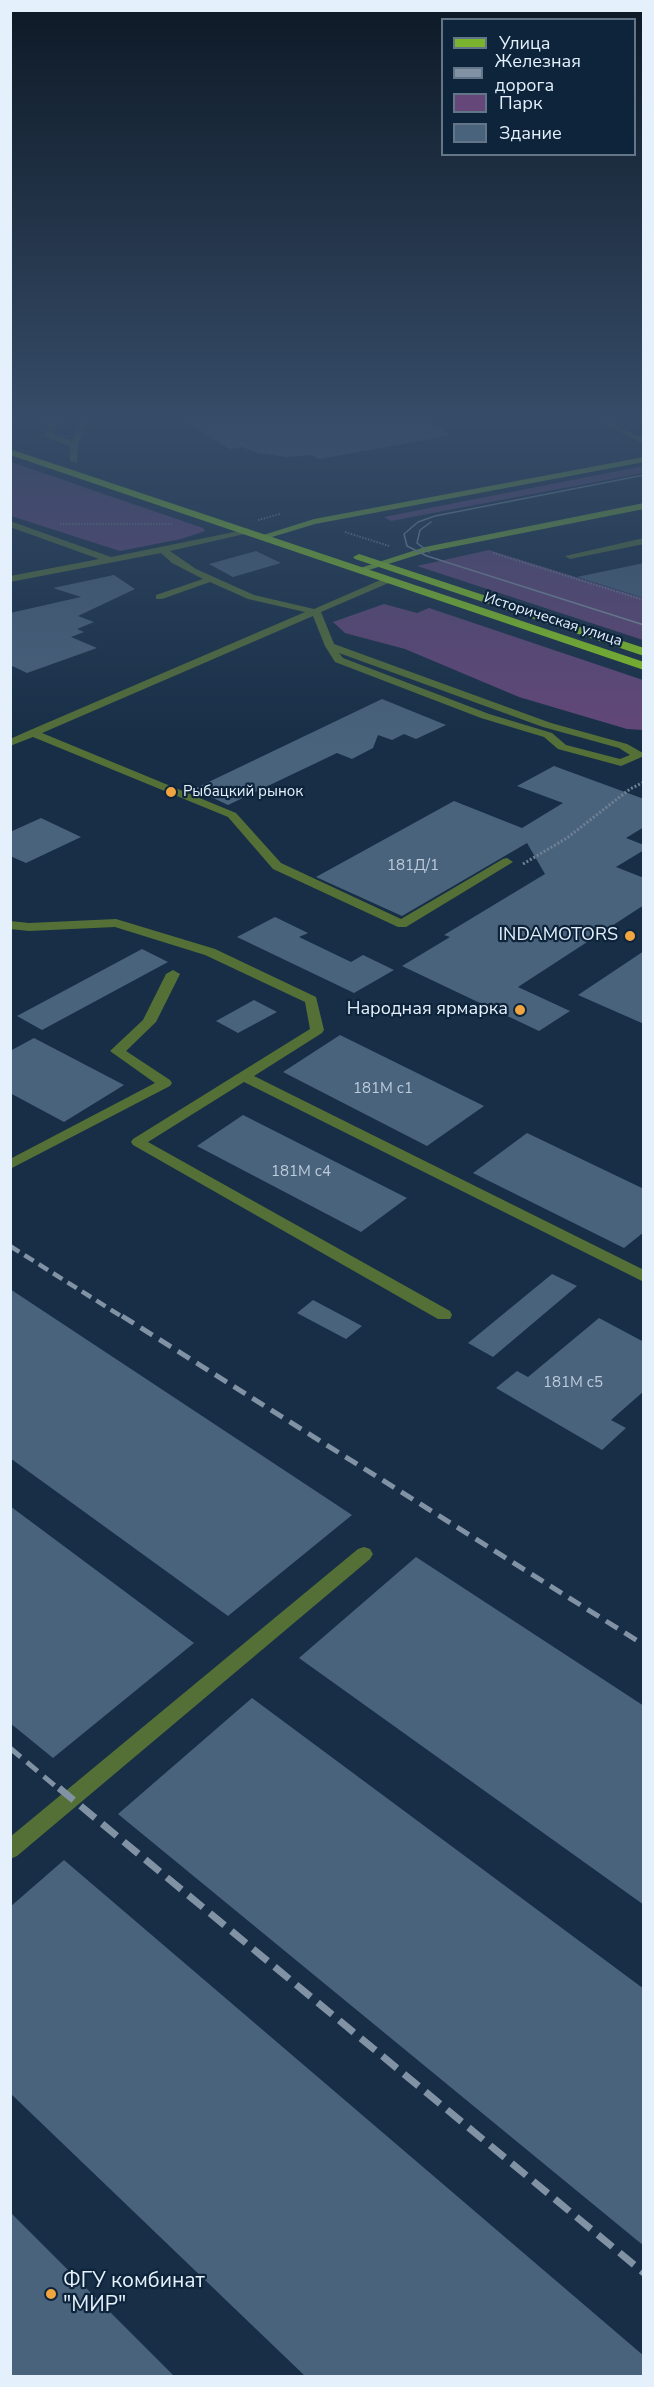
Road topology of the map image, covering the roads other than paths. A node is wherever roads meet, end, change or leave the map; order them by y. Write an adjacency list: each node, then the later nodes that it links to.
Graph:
1 (25, 529): 12 (street)
2 (241, 529): 6 (highway, Историческая улица)
3 (275, 529): 7 (highway, Историческая улица)
4 (285, 529): 7 (main road)
5 (529, 529): 13 (main road)
6 (246, 531): 8 (highway, Историческая улица); 10 (street)
7 (279, 531): 8 (main road); 13 (highway, Историческая улица)
8 (262, 537): 14 (highway, Историческая улица)
9 (644, 541): 11 (street)
10 (163, 550): 12 (street); 16 (street)
11 (570, 556)
12 (110, 560): 15 (street)
13 (379, 564): 14 (main road); 21 (highway, Историческая улица)
14 (359, 570): 17 (highway, Историческая улица)
15 (10, 579)
16 (211, 579): 18 (street); 19 (street)
17 (388, 580): 19 (street); 22 (highway, Историческая улица)
18 (159, 597)
19 (316, 612): 20 (street); 25 (street)
20 (330, 646): 23 (street); 24 (street)
21 (644, 652)
22 (644, 666)
23 (434, 684): 24 (street); 27 (street)
24 (426, 693): 27 (street)
25 (32, 733): 26 (street); 28 (street)
26 (10, 743)
27 (641, 754)
28 (507, 862)
29 (10, 925): 31 (street)
30 (173, 974): 32 (street)
31 (244, 1076): 33 (street); 34 (street)
32 (10, 1165)
33 (644, 1277)
34 (444, 1315)
35 (364, 1554): 36 (street)
36 (10, 1850)

